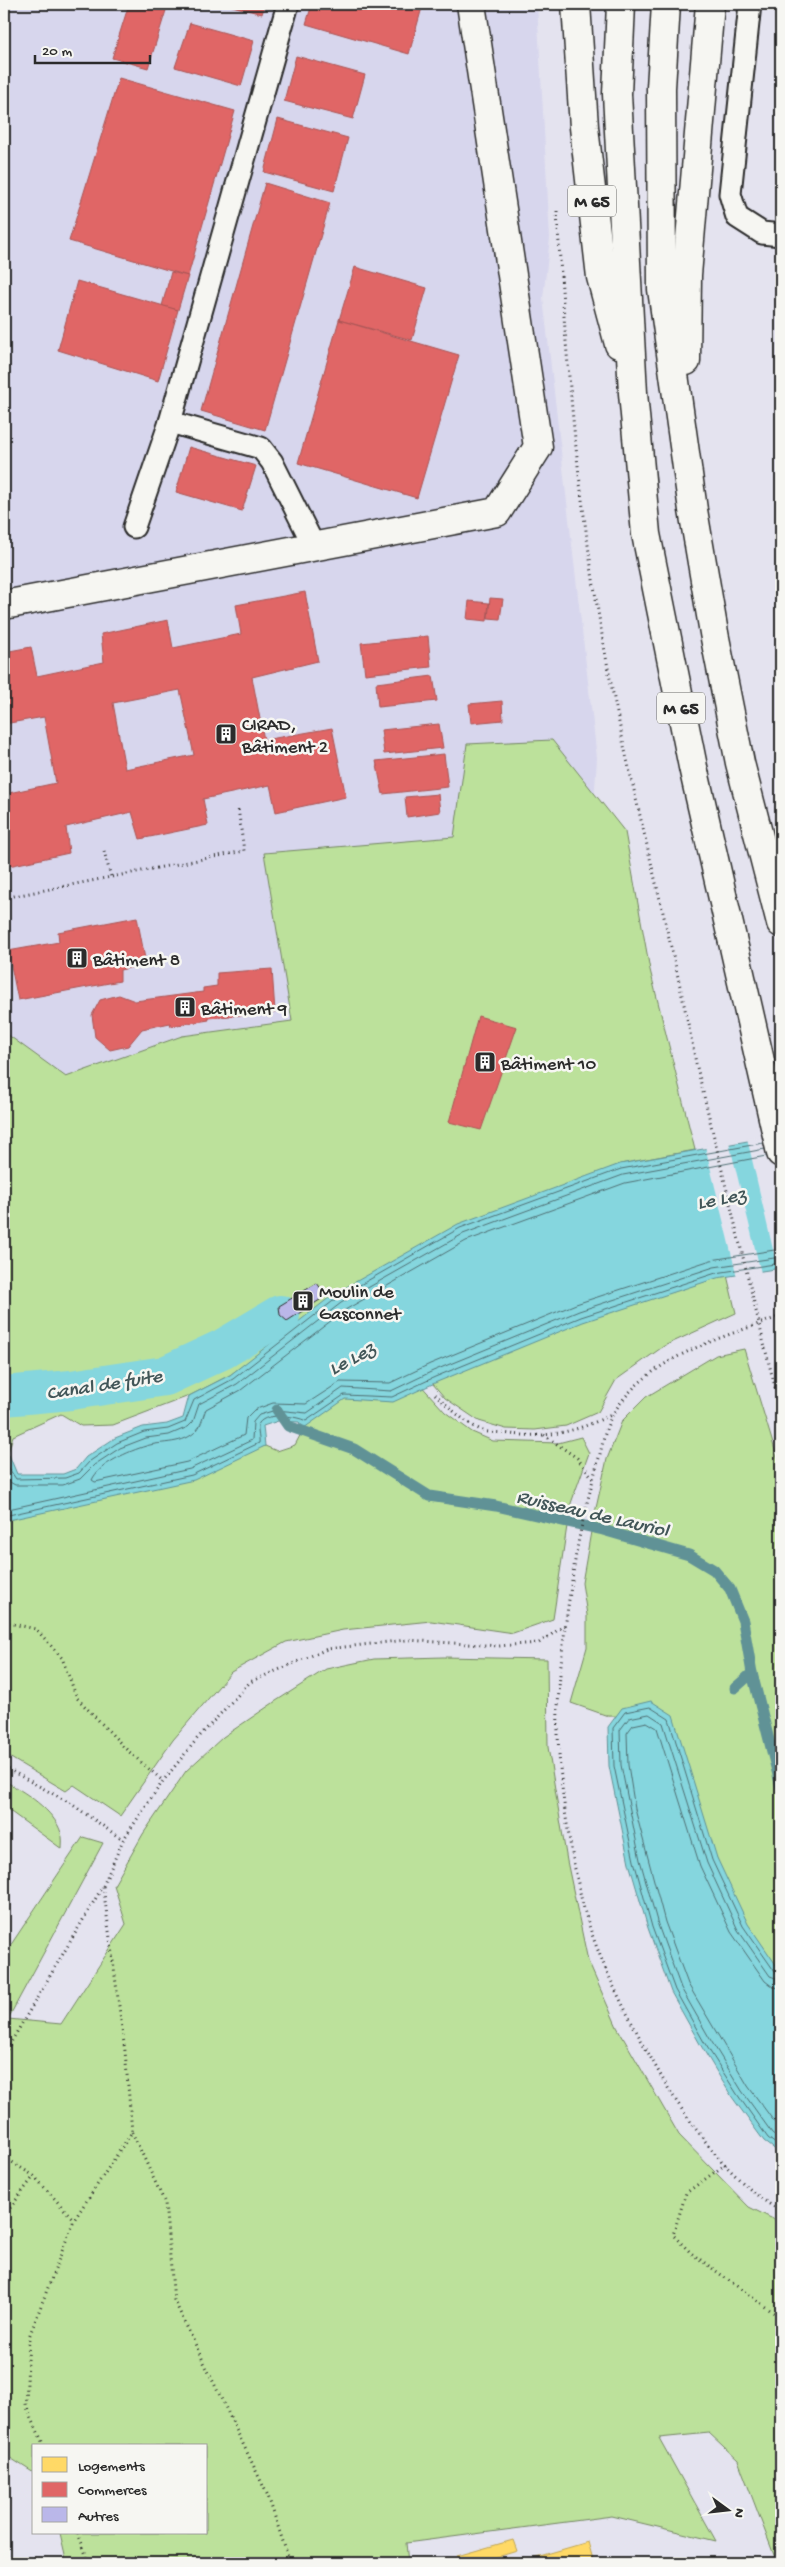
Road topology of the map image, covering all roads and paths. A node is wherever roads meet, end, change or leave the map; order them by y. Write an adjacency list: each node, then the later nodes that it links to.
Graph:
1 (288, 4): 11 (lane)
2 (471, 4): 13 (main road)
3 (576, 4): 10 (main road, M 65)
4 (621, 4): 10 (main road, M 65)
5 (666, 4): 15 (main road, M 65)
6 (710, 4): 15 (main road, M 65)
7 (750, 4): 9 (lane)
8 (557, 210): 24 (path, bridge)
9 (781, 235)
10 (633, 393): 21 (main road, M 65)
11 (170, 422): 12 (lane); 13 (lane)
12 (134, 527)
13 (314, 546): 14 (main road)
14 (4, 606)
15 (714, 633): 20 (main road, M 65)
16 (238, 808): 18 (path)
17 (104, 851): 18 (path)
18 (110, 877): 19 (path)
19 (4, 898)
20 (781, 923)
21 (781, 1153)
22 (781, 1316): 25 (path)
23 (435, 1394): 26 (path)
24 (781, 1410)
25 (612, 1415): 26 (path); 27 (path)
26 (544, 1435): 27 (path)
27 (593, 1478): 29 (path)
28 (4, 1622): 31 (path)
29 (565, 1625): 31 (path); 37 (path)
30 (4, 1767): 32 (path)
31 (163, 1781): 32 (path)
32 (123, 1840): 33 (path)
33 (103, 1886): 34 (path); 35 (path)
34 (4, 2054)
35 (132, 2132): 41 (path); 46 (path)
36 (4, 2157): 38 (path)
37 (726, 2164): 39 (path); 42 (path)
38 (34, 2176): 40 (path); 41 (path)
39 (781, 2211)
40 (4, 2216)
41 (74, 2220): 43 (path)
42 (781, 2318)
43 (43, 2444)
44 (78, 2534): 45 (path)
45 (89, 2563)
46 (290, 2563)

